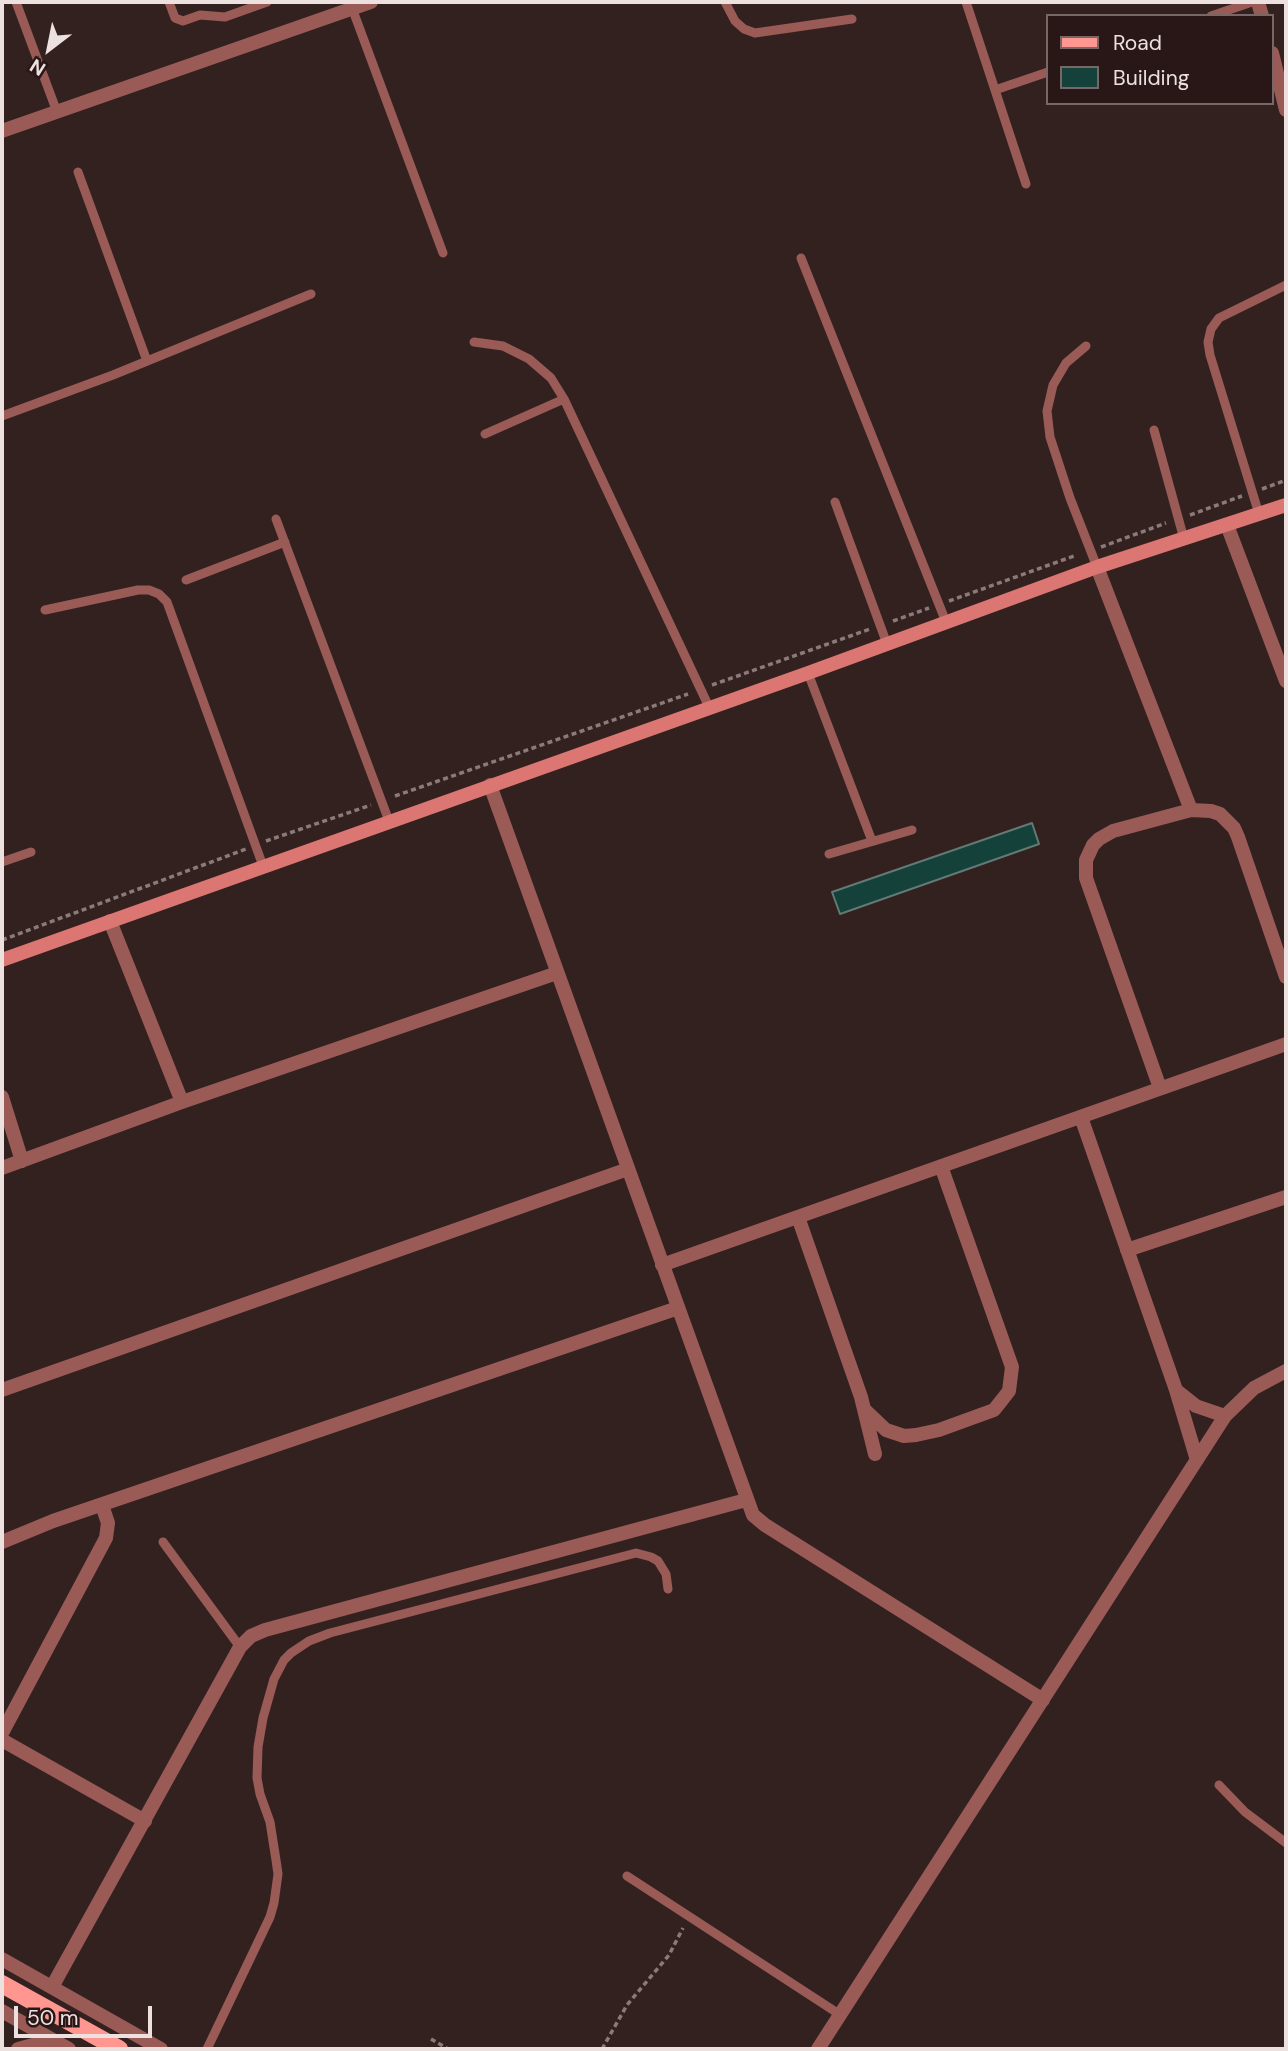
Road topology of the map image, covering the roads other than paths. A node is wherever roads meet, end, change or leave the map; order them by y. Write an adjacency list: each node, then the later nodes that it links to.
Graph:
1 (16, 2): 15 (lane)
2 (169, 2): 3 (lane)
3 (267, 2)
4 (371, 2): 8 (street)
5 (725, 2): 10 (lane)
6 (966, 2): 13 (lane)
7 (1255, 2): 9 (lane)
8 (352, 8): 15 (street); 19 (lane)
9 (1217, 14)
10 (852, 19)
11 (1274, 61): 14 (street)
12 (1046, 73): 13 (lane)
13 (995, 90): 18 (lane)
14 (1286, 110)
15 (57, 112): 16 (street)
16 (2, 131)
17 (78, 172): 25 (lane)
18 (1026, 184)
19 (443, 253)
20 (801, 258): 40 (lane)
21 (1286, 285): 32 (lane)
22 (311, 294): 25 (lane)
23 (474, 342): 26 (lane)
24 (1086, 346): 37 (lane)
25 (146, 361): 27 (lane)
26 (564, 399): 29 (lane); 44 (lane)
27 (2, 416)
28 (1154, 430): 35 (lane)
29 (485, 434)
30 (835, 502): 41 (lane)
31 (1286, 505): 32 (main road)
32 (1259, 514): 34 (main road)
33 (276, 519): 36 (lane)
34 (1227, 525): 35 (main road); 43 (street)
35 (1184, 539): 37 (main road)
36 (285, 542): 38 (lane); 47 (lane)
37 (1097, 567): 40 (main road); 46 (street)
38 (186, 580)
39 (45, 610): 53 (lane)
40 (946, 622): 41 (main road)
41 (887, 644): 42 (main road)
42 (808, 673): 44 (main road); 49 (lane)
43 (1286, 681)
44 (709, 707): 45 (main road)
45 (490, 785): 47 (main road); 56 (street)
46 (1191, 810): 57 (street); 59 (street)
47 (389, 821): 53 (main road)
48 (912, 830): 49 (lane)
49 (872, 841): 51 (lane)
50 (31, 852): 52 (lane)
51 (829, 854)
52 (2, 862)
53 (263, 866): 54 (main road)
54 (110, 920): 55 (main road); 61 (street)
55 (2, 960)
56 (557, 973): 61 (street); 66 (street)
57 (1286, 977)
58 (1286, 1044): 59 (street)
59 (1160, 1088): 62 (street)
60 (2, 1097): 63 (street)
61 (182, 1102): 63 (street)
62 (1080, 1116): 64 (street); 69 (street)
63 (22, 1161): 65 (street)
64 (941, 1166): 68 (street); 75 (street)
65 (2, 1168)
66 (628, 1169): 70 (street); 73 (street)
67 (1286, 1197): 69 (street)
68 (798, 1217): 70 (street); 75 (street)
69 (1127, 1250): 74 (street)
70 (662, 1265): 71 (street)
71 (678, 1308): 79 (street); 80 (street)
72 (1286, 1371): 76 (street)
73 (2, 1390)
74 (1176, 1390): 76 (street); 78 (street)
75 (866, 1411): 77 (street)
76 (1225, 1416): 78 (street)
77 (875, 1454)
78 (1197, 1460): 85 (street)
79 (746, 1500): 84 (street); 85 (street)
80 (102, 1505): 81 (street); 86 (street)
81 (2, 1542)
82 (163, 1542): 84 (lane)
83 (668, 1589): 101 (lane)
84 (240, 1647): 89 (street)
85 (1043, 1700): 96 (street)
86 (2, 1732)
87 (2, 1740): 89 (street)
88 (1219, 1785): 90 (lane)
89 (145, 1821): 94 (street)
90 (1286, 1843)
91 (627, 1876): 96 (lane)
92 (2, 1959): 94 (street)
93 (2, 1984): 99 (main road)
94 (52, 1987): 100 (street)
95 (2, 2011): 97 (street)
96 (839, 2014): 102 (street)
97 (65, 2047): 98 (street)
98 (18, 2049)
99 (119, 2049)
100 (161, 2049)
101 (207, 2049)
102 (818, 2049)

